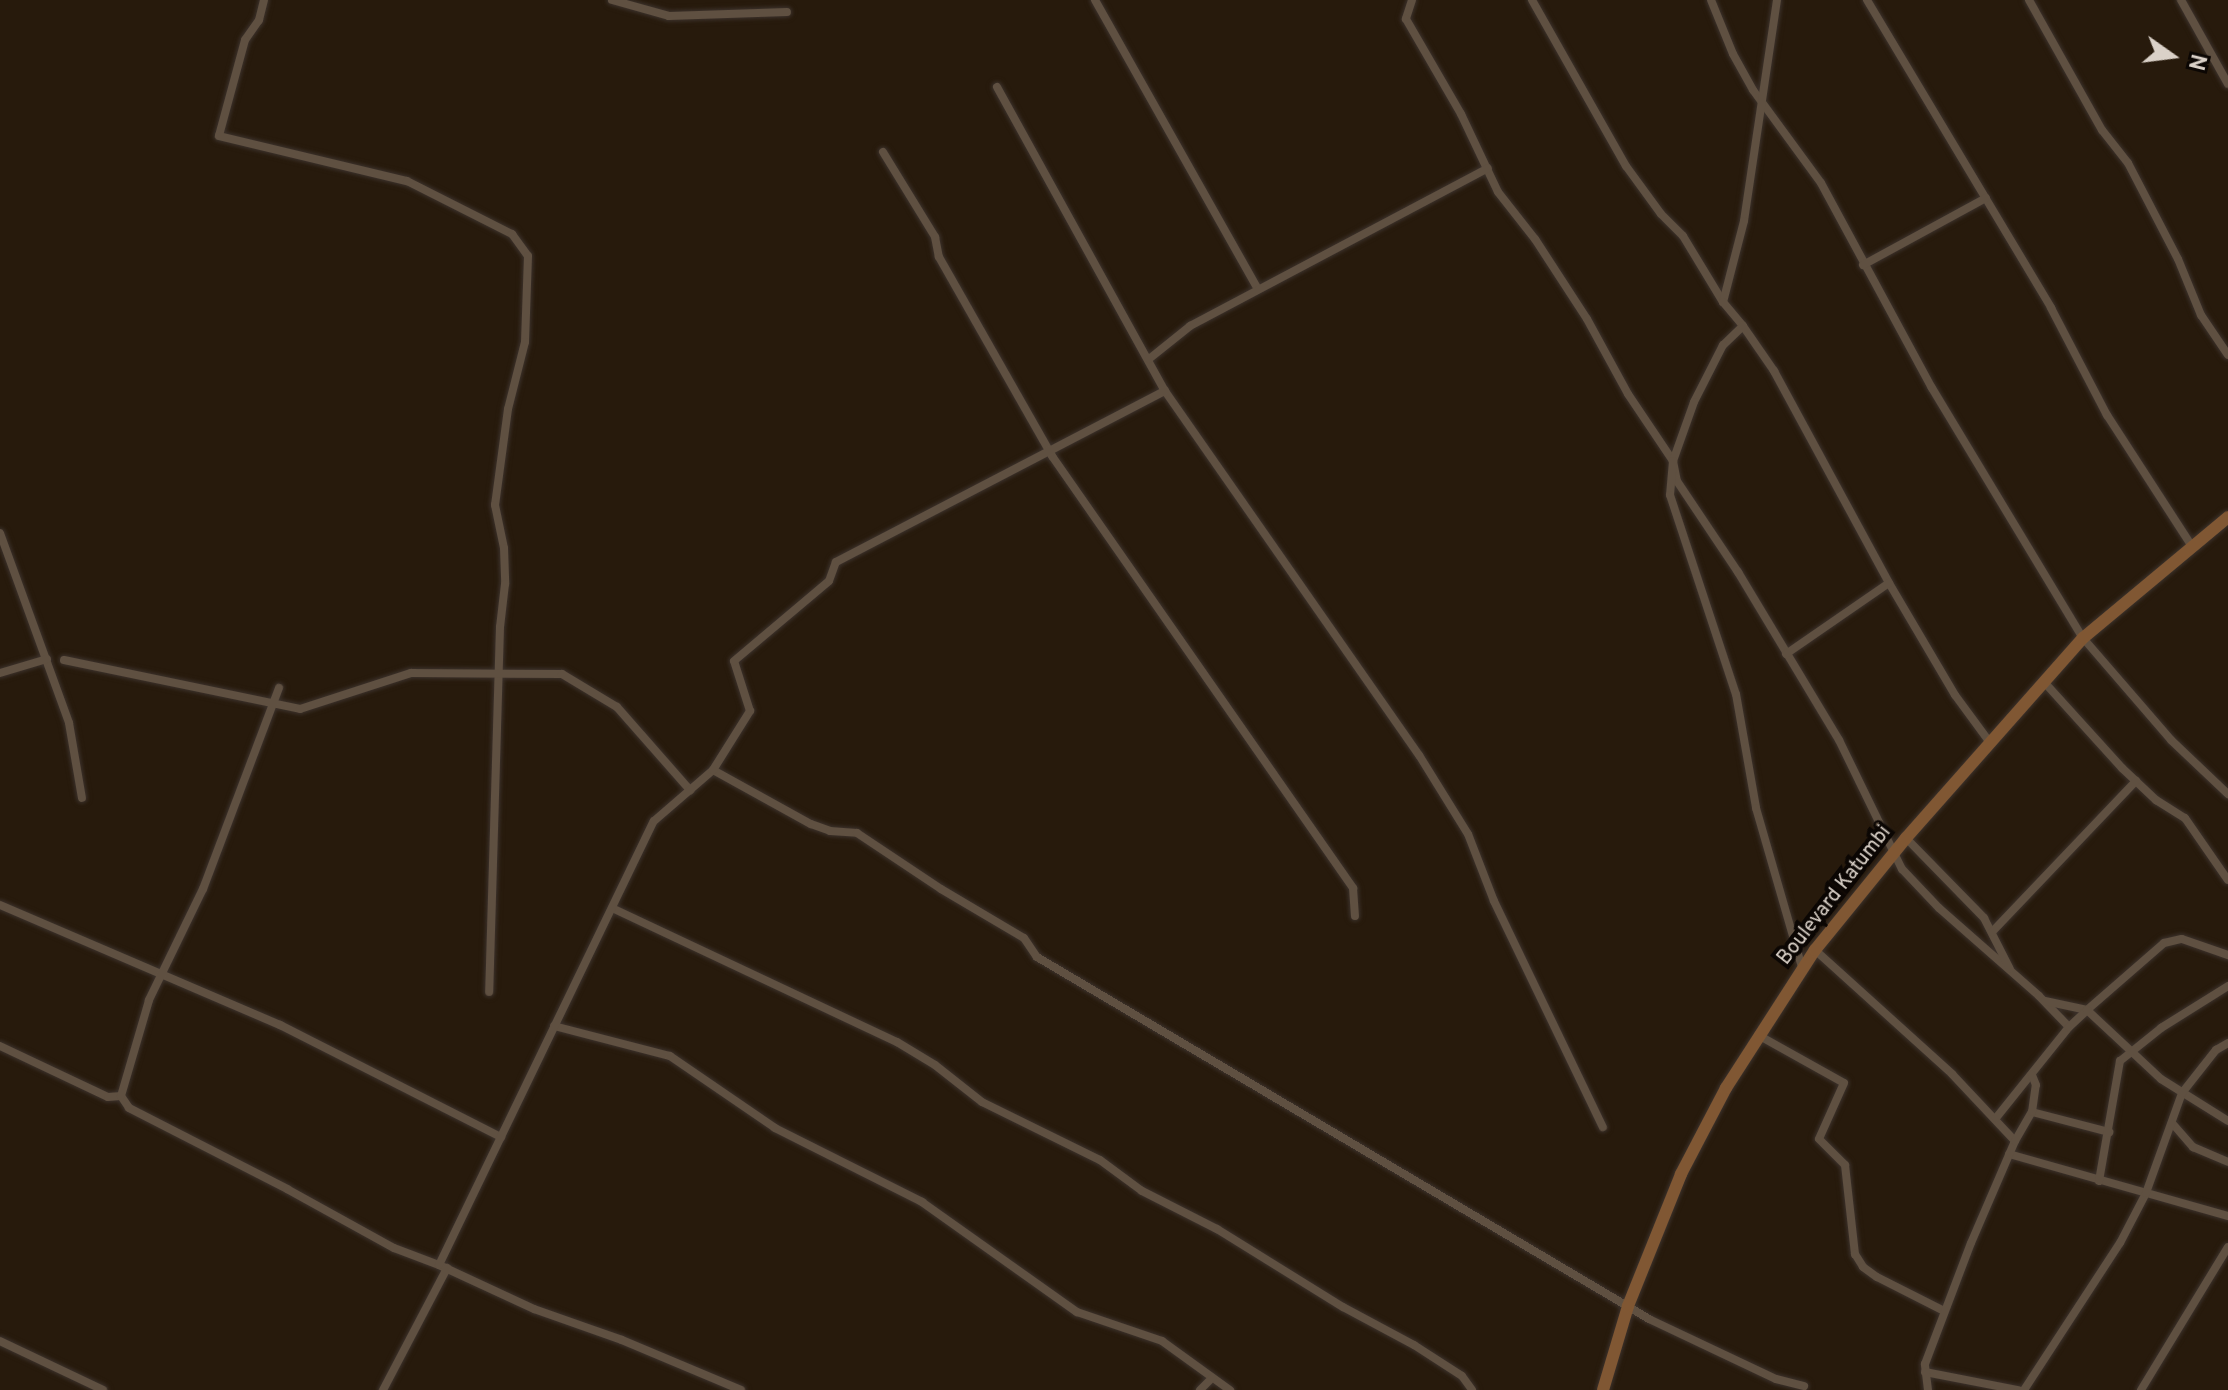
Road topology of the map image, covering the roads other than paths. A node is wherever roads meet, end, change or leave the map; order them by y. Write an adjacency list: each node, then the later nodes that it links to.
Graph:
1 (264, 0): 38 (street)
2 (618, 0): 11 (street)
3 (1095, 0): 19 (street)
4 (1412, 0): 16 (street)
5 (1532, 0): 20 (street)
6 (1711, 0): 14 (street)
7 (1777, 0): 14 (street)
8 (1867, 0): 17 (street)
9 (2029, 0): 22 (street)
10 (2181, 0): 12 (street)
11 (787, 12)
12 (2228, 84)
13 (997, 87): 23 (street)
14 (1760, 101): 18 (street); 20 (street)
15 (883, 152): 25 (street)
16 (1488, 168): 19 (street); 26 (street)
17 (1986, 198): 18 (street); 29 (street)
18 (1863, 265): 33 (street)
19 (1258, 289): 23 (street)
20 (1723, 302): 21 (street)
21 (1743, 326): 26 (street); 32 (street)
22 (2228, 355)
23 (1149, 359): 24 (street)
24 (1165, 391): 25 (street); 77 (street)
25 (1049, 452): 43 (street); 53 (street)
26 (1673, 461): 34 (street); 57 (street)
27 (2228, 517): 29 (street, Boulevard Katumbi)
28 (0, 533): 30 (street)
29 (2191, 545): 33 (street, Boulevard Katumbi)
30 (12, 565): 31 (street); 35 (street)
31 (0, 567)
32 (1889, 583): 34 (street); 42 (street)
33 (2083, 638): 39 (street, Boulevard Katumbi); 46 (street)
34 (1786, 654): 49 (street)
35 (47, 659): 37 (street); 47 (street)
36 (64, 660): 41 (street)
37 (0, 673)
38 (499, 674): 41 (street); 45 (street); 61 (street)
39 (2045, 683): 42 (street, Boulevard Katumbi); 44 (street)
40 (279, 688): 41 (street)
41 (274, 702): 59 (street)
42 (1991, 744): 48 (street, Boulevard Katumbi)
43 (713, 770): 45 (street); 88 (street)
44 (2136, 781): 50 (street); 54 (street)
45 (690, 790): 52 (street)
46 (2228, 794)
47 (82, 798)
48 (1906, 838): 49 (street, Boulevard Katumbi); 54 (street)
49 (1894, 855): 55 (street, Boulevard Katumbi); 58 (street)
50 (2228, 880)
51 (0, 905): 59 (street)
52 (612, 908): 64 (street); 99 (street)
53 (1355, 916)
54 (1992, 932): 58 (street)
55 (1815, 950): 57 (street, Boulevard Katumbi); 74 (street)
56 (2228, 955): 63 (street)
57 (1802, 967): 66 (street, Boulevard Katumbi)
58 (2012, 973): 62 (street)
59 (161, 974): 72 (street); 79 (street)
60 (2228, 986): 69 (street)
61 (489, 992)
62 (2044, 1001): 63 (street); 65 (street)
63 (2087, 1010): 65 (street); 69 (street)
64 (554, 1026): 79 (street); 92 (street)
65 (2069, 1027): 70 (street)
66 (1758, 1035): 88 (street, Boulevard Katumbi); 89 (street)
67 (2228, 1043): 71 (street)
68 (0, 1046): 72 (street)
69 (2131, 1052): 71 (street); 78 (street)
70 (2032, 1075): 73 (street); 74 (street)
71 (2182, 1093): 75 (street); 76 (street)
72 (121, 1096): 87 (street)
73 (2032, 1112): 78 (street); 80 (street)
74 (1996, 1118): 80 (street)
75 (2228, 1121)
76 (2172, 1123): 82 (street); 84 (street)
77 (1603, 1127)
78 (2109, 1132): 83 (street)
79 (501, 1137): 87 (street)
80 (2015, 1141): 81 (street)
81 (2009, 1154): 83 (street); 89 (street)
82 (2228, 1162)
83 (2099, 1181): 84 (street)
84 (2146, 1193): 85 (street); 102 (street)
85 (2228, 1216)
86 (2228, 1247): 103 (street)
87 (443, 1266): 95 (street); 96 (street)
88 (1628, 1306): 93 (street); 100 (street, Boulevard Katumbi)
89 (1944, 1311): 91 (street)
90 (0, 1341): 94 (street)
91 (1925, 1372): 101 (street); 102 (street)
92 (1212, 1378): 97 (street); 98 (street)
93 (1804, 1386)
94 (103, 1390)
95 (383, 1390)
96 (741, 1390)
97 (1200, 1390)
98 (1230, 1390)
99 (1472, 1390)
100 (1603, 1390)
101 (1928, 1390)
102 (2021, 1390)
103 (2141, 1390)

